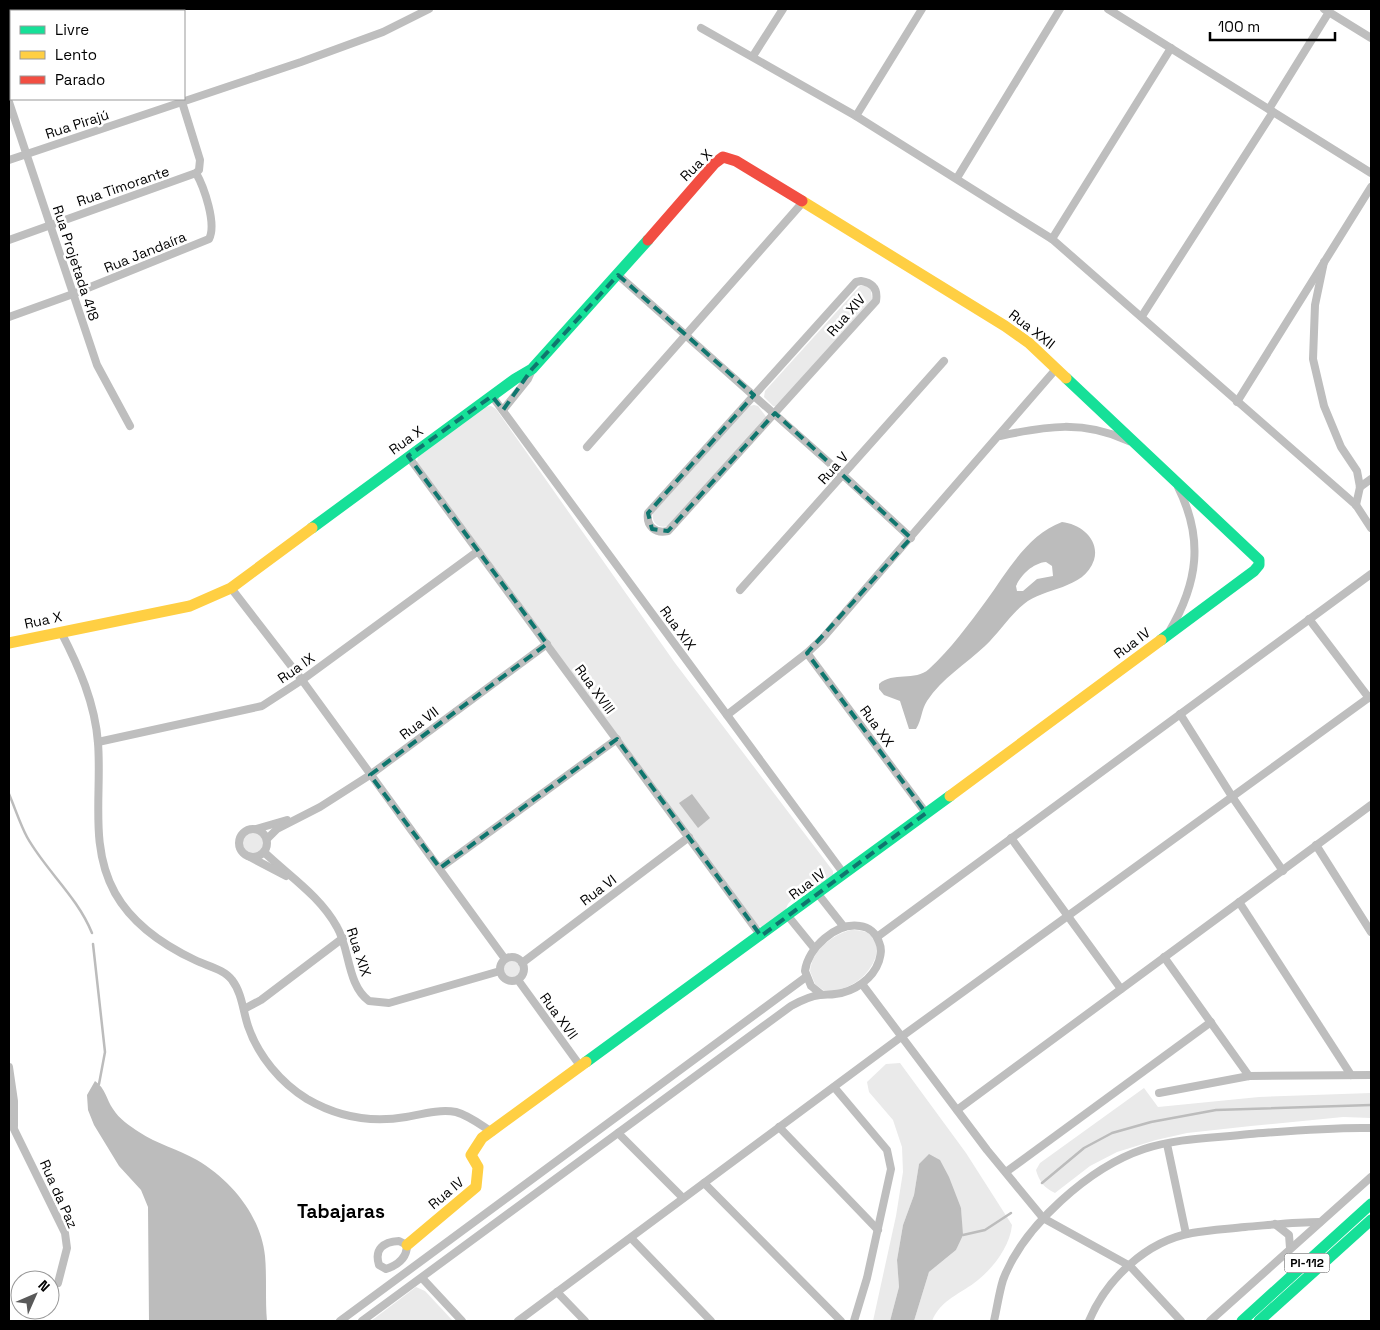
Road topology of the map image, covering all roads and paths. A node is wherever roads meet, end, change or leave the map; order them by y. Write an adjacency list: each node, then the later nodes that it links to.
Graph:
1 (430, 9): 12 (street, Rua Pirajú)
2 (783, 9): 10 (street)
3 (922, 9): 14 (street)
4 (1060, 9): 20 (street)
5 (1108, 9): 9 (street)
6 (1327, 10): 8 (street); 13 (street)
7 (702, 28): 10 (street)
8 (1371, 38)
9 (1171, 48): 13 (street); 24 (street)
10 (753, 56): 14 (street)
11 (9, 102): 15 (street, Rua Projetada 418)
12 (182, 102): 15 (street, Rua Pirajú); 19 (street)
13 (1271, 110): 18 (street); 29 (street)
14 (856, 116): 20 (street)
15 (26, 154): 16 (street, Rua Pirajú); 23 (street, Rua Projetada 418)
16 (9, 160)
17 (750, 168): 22 (street, Rua XXII); 27 (street, Rua X)
18 (1371, 172)
19 (193, 175): 23 (street, Rua Timorante); 28 (street, Rua Jandaíra)
20 (957, 178): 24 (street)
21 (1371, 187): 26 (street)
22 (803, 202): 31 (street); 34 (street, Rua XXII)
23 (51, 225): 25 (street, Rua Timorante); 28 (street, Rua Projetada 418)
24 (1052, 239): 29 (street)
25 (9, 240)
26 (1324, 262): 37 (street); 48 (street)
27 (618, 275): 31 (street); 33 (street, Rua X)
28 (73, 294): 30 (street, Rua Jandaíra); 40 (street, Rua Projetada 418)
29 (1142, 316): 37 (street)
30 (9, 317)
31 (686, 335): 35 (street); 43 (street)
32 (944, 361): 45 (street, Rua V)
33 (532, 369): 36 (street, Rua X); 38 (street)
34 (1056, 369): 41 (street); 42 (street, Rua XXII)
35 (754, 395): 39 (street); 39 (street, Rua XIV); 39 (street, Rua XIV)
36 (492, 396): 38 (street, Rua XIX); 44 (street, Rua X)
37 (1237, 402): 49 (street)
38 (503, 410): 66 (street, Rua XIX)
39 (774, 413): 45 (street)
40 (130, 426)
41 (1000, 436): 42 (street); 51 (street)
42 (1137, 445): 47 (street, Rua XXII)
43 (587, 447)
44 (408, 456): 52 (street, Rua XVIII); 55 (street, Rua X)
45 (843, 475): 51 (street); 56 (street, Rua V)
46 (1371, 479): 48 (street)
47 (1175, 481): 53 (street, Rua XXII); 59 (street)
48 (1360, 487): 49 (street)
49 (1356, 505): 50 (street)
50 (1371, 528)
51 (911, 538): 62 (street)
52 (478, 551): 61 (street, Rua XVIII); 63 (street, Rua IX)
53 (1259, 560): 59 (street, Rua IV)
54 (1371, 574): 57 (street)
55 (231, 588): 58 (street, Rua X); 63 (street)
56 (740, 590)
57 (1309, 620): 64 (street); 65 (street)
58 (61, 632): 60 (street, Rua X); 68 (street)
59 (1167, 636): 72 (street, Rua IV)
60 (9, 643)
61 (547, 644): 67 (street, Rua XVIII); 69 (street, Rua VII)
62 (807, 653): 66 (street); 72 (street, Rua XX)
63 (302, 680): 68 (street, Rua IX); 69 (street)
64 (1370, 697): 70 (street)
65 (1180, 714): 70 (street); 76 (street)
66 (727, 715): 83 (street, Rua XIX)
67 (617, 739): 75 (street, Rua XVIII); 81 (street)
68 (98, 742): 104 (street)
69 (370, 775): 73 (street, Rua VII); 81 (street)
70 (1233, 798): 82 (street); 88 (street)
71 (1371, 805): 78 (street)
72 (926, 813): 83 (street, Rua IV)
73 (303, 815): 74 (street); 77 (street)
74 (256, 829): 77 (street); 80 (street)
75 (688, 837): 91 (street, Rua XVIII); 97 (street, Rua VI)
76 (1011, 838): 88 (street); 92 (street)
77 (267, 839): 79 (street)
78 (1316, 844): 82 (street); 90 (street)
79 (264, 852): 80 (street); 84 (street, Rua XIX)
80 (249, 856): 84 (street, Rua XIX)
81 (440, 868): 96 (street)
82 (1283, 870): 86 (street)
83 (844, 874): 85 (street, Rua IV)
84 (293, 879): 93 (street, Rua XIX)
85 (818, 894): 87 (street, Rua IV); 89 (street)
86 (1239, 902): 95 (street); 110 (street)
87 (788, 916): 91 (street, Rua IV); 94 (street)
88 (1068, 917): 102 (street); 106 (street)
89 (844, 927): 92 (street); 94 (street)
90 (1371, 932)
91 (761, 936): 108 (street, Rua IV)
92 (877, 937): 101 (street)
93 (343, 938): 98 (street, Rua XIX); 104 (street)
94 (814, 948): 99 (street)
95 (1164, 957): 102 (street); 105 (street)
96 (505, 959): 97 (street); 98 (street)
97 (522, 962): 100 (street)
98 (500, 971): 100 (street, Rua XVII)
99 (806, 977): 103 (street); 135 (street)
100 (518, 980): 108 (street, Rua XVII)
101 (862, 984): 103 (street); 106 (street)
102 (1121, 989): 114 (street)
103 (821, 994): 119 (street)
104 (244, 1009): 118 (street)
105 (1211, 1022): 111 (street); 121 (street)
106 (901, 1037): 112 (street); 114 (street)
107 (9, 1067): 115 (street)
108 (581, 1067): 118 (street, Rua IV)
109 (1371, 1074): 110 (street)
110 (1351, 1075): 111 (street)
111 (1248, 1076): 113 (street)
112 (834, 1088): 116 (street); 130 (street)
113 (1158, 1093)
114 (957, 1110): 121 (street)
115 (11, 1123): 138 (street, Rua da Paz)
116 (779, 1128): 123 (street); 130 (street)
117 (1369, 1130): 120 (street)
118 (492, 1132): 133 (street, Rua IV)
119 (618, 1133): 124 (street); 137 (street)
120 (1167, 1144): 126 (street); 131 (street)
121 (1006, 1172): 126 (street)
122 (1371, 1177): 128 (street)
123 (704, 1183): 124 (street); 150 (street)
124 (682, 1198): 132 (street)
125 (1371, 1204): 156 (street, PI-112)
126 (1043, 1218): 136 (street); 143 (street)
127 (1371, 1220): 157 (street, PI-112)
128 (1320, 1222): 129 (street); 134 (street)
129 (1274, 1224): 131 (street); 134 (street)
130 (878, 1230): 151 (street)
131 (1186, 1234): 136 (street)
132 (631, 1238): 141 (street); 149 (street)
133 (406, 1245)
134 (1290, 1248): 155 (street)
135 (422, 1261): 137 (street); 140 (street)
136 (1130, 1266): 153 (street); 154 (street)
137 (430, 1272): 139 (street)
138 (60, 1275)
139 (422, 1278): 142 (street); 146 (street)
140 (392, 1284): 142 (street); 144 (street)
141 (557, 1292): 147 (street); 148 (street)
142 (400, 1294): 145 (street)
143 (994, 1320): 152 (street)
144 (340, 1321)
145 (362, 1321)
146 (462, 1321)
147 (518, 1321)
148 (585, 1321)
149 (711, 1321)
150 (841, 1321)
151 (854, 1321)
152 (1004, 1321)
153 (1089, 1321)
154 (1181, 1321)
155 (1210, 1321)
156 (1242, 1321)
157 (1260, 1321)

